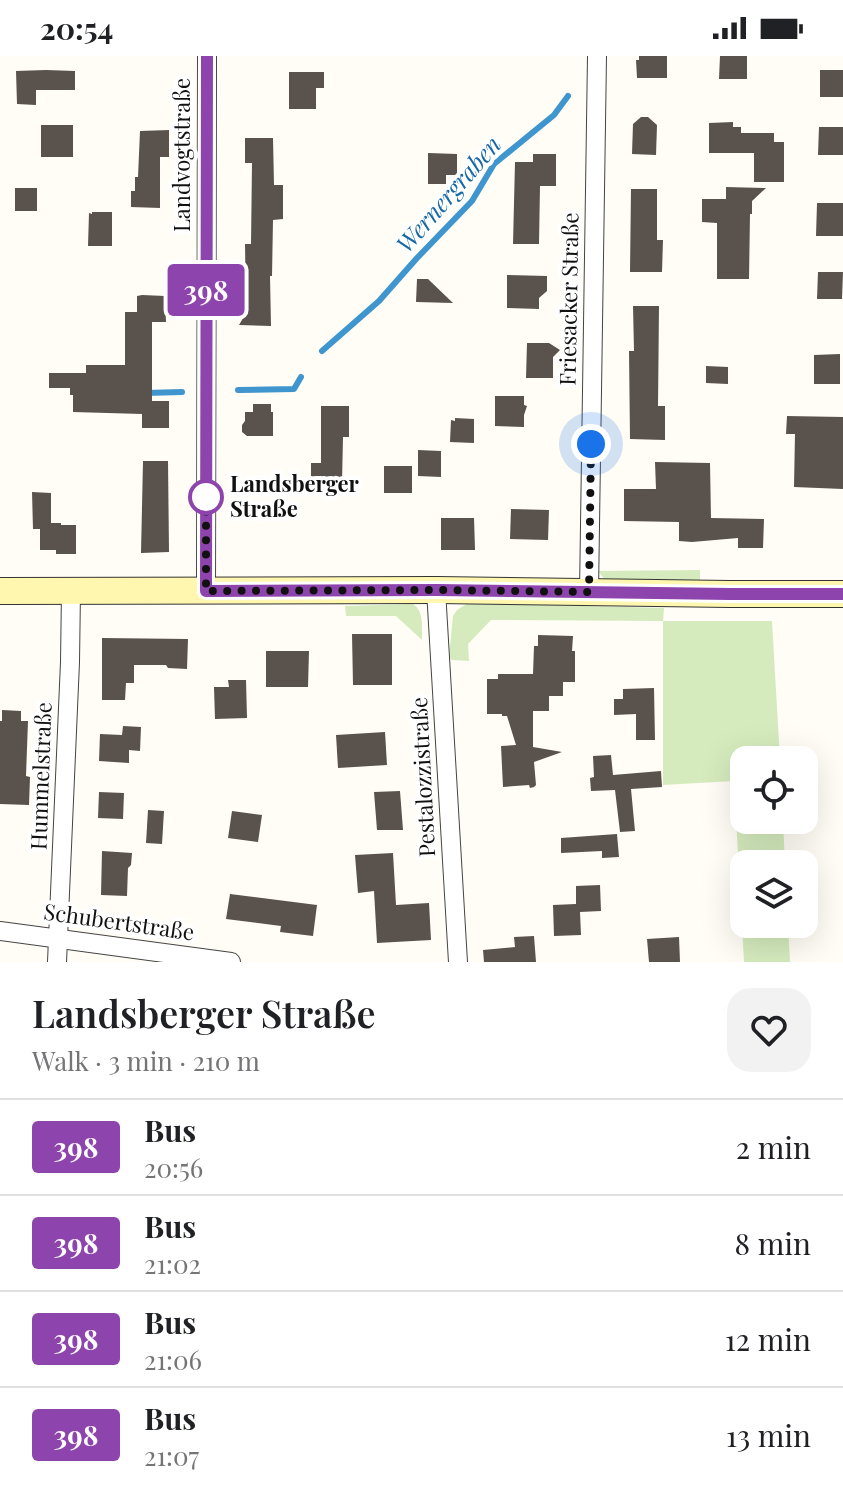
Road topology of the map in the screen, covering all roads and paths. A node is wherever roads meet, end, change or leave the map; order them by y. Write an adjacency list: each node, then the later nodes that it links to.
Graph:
1 (207, 56): 6 (street, Landvogtstraße)
2 (597, 56): 7 (street, Friesacker Straße)
3 (436, 590): 6 (street); 7 (street); 13 (street, Pestalozzistraße)
4 (0, 591): 5 (street)
5 (71, 591): 6 (street); 10 (street, Hummelstraße)
6 (206, 591)
7 (589, 592): 8 (street)
8 (843, 594)
9 (0, 931): 10 (street, Schubertstraße)
10 (58, 938): 11 (street, Hummelstraße); 12 (street, Schubertstraße)
11 (57, 962)
12 (231, 962)
13 (458, 962)

